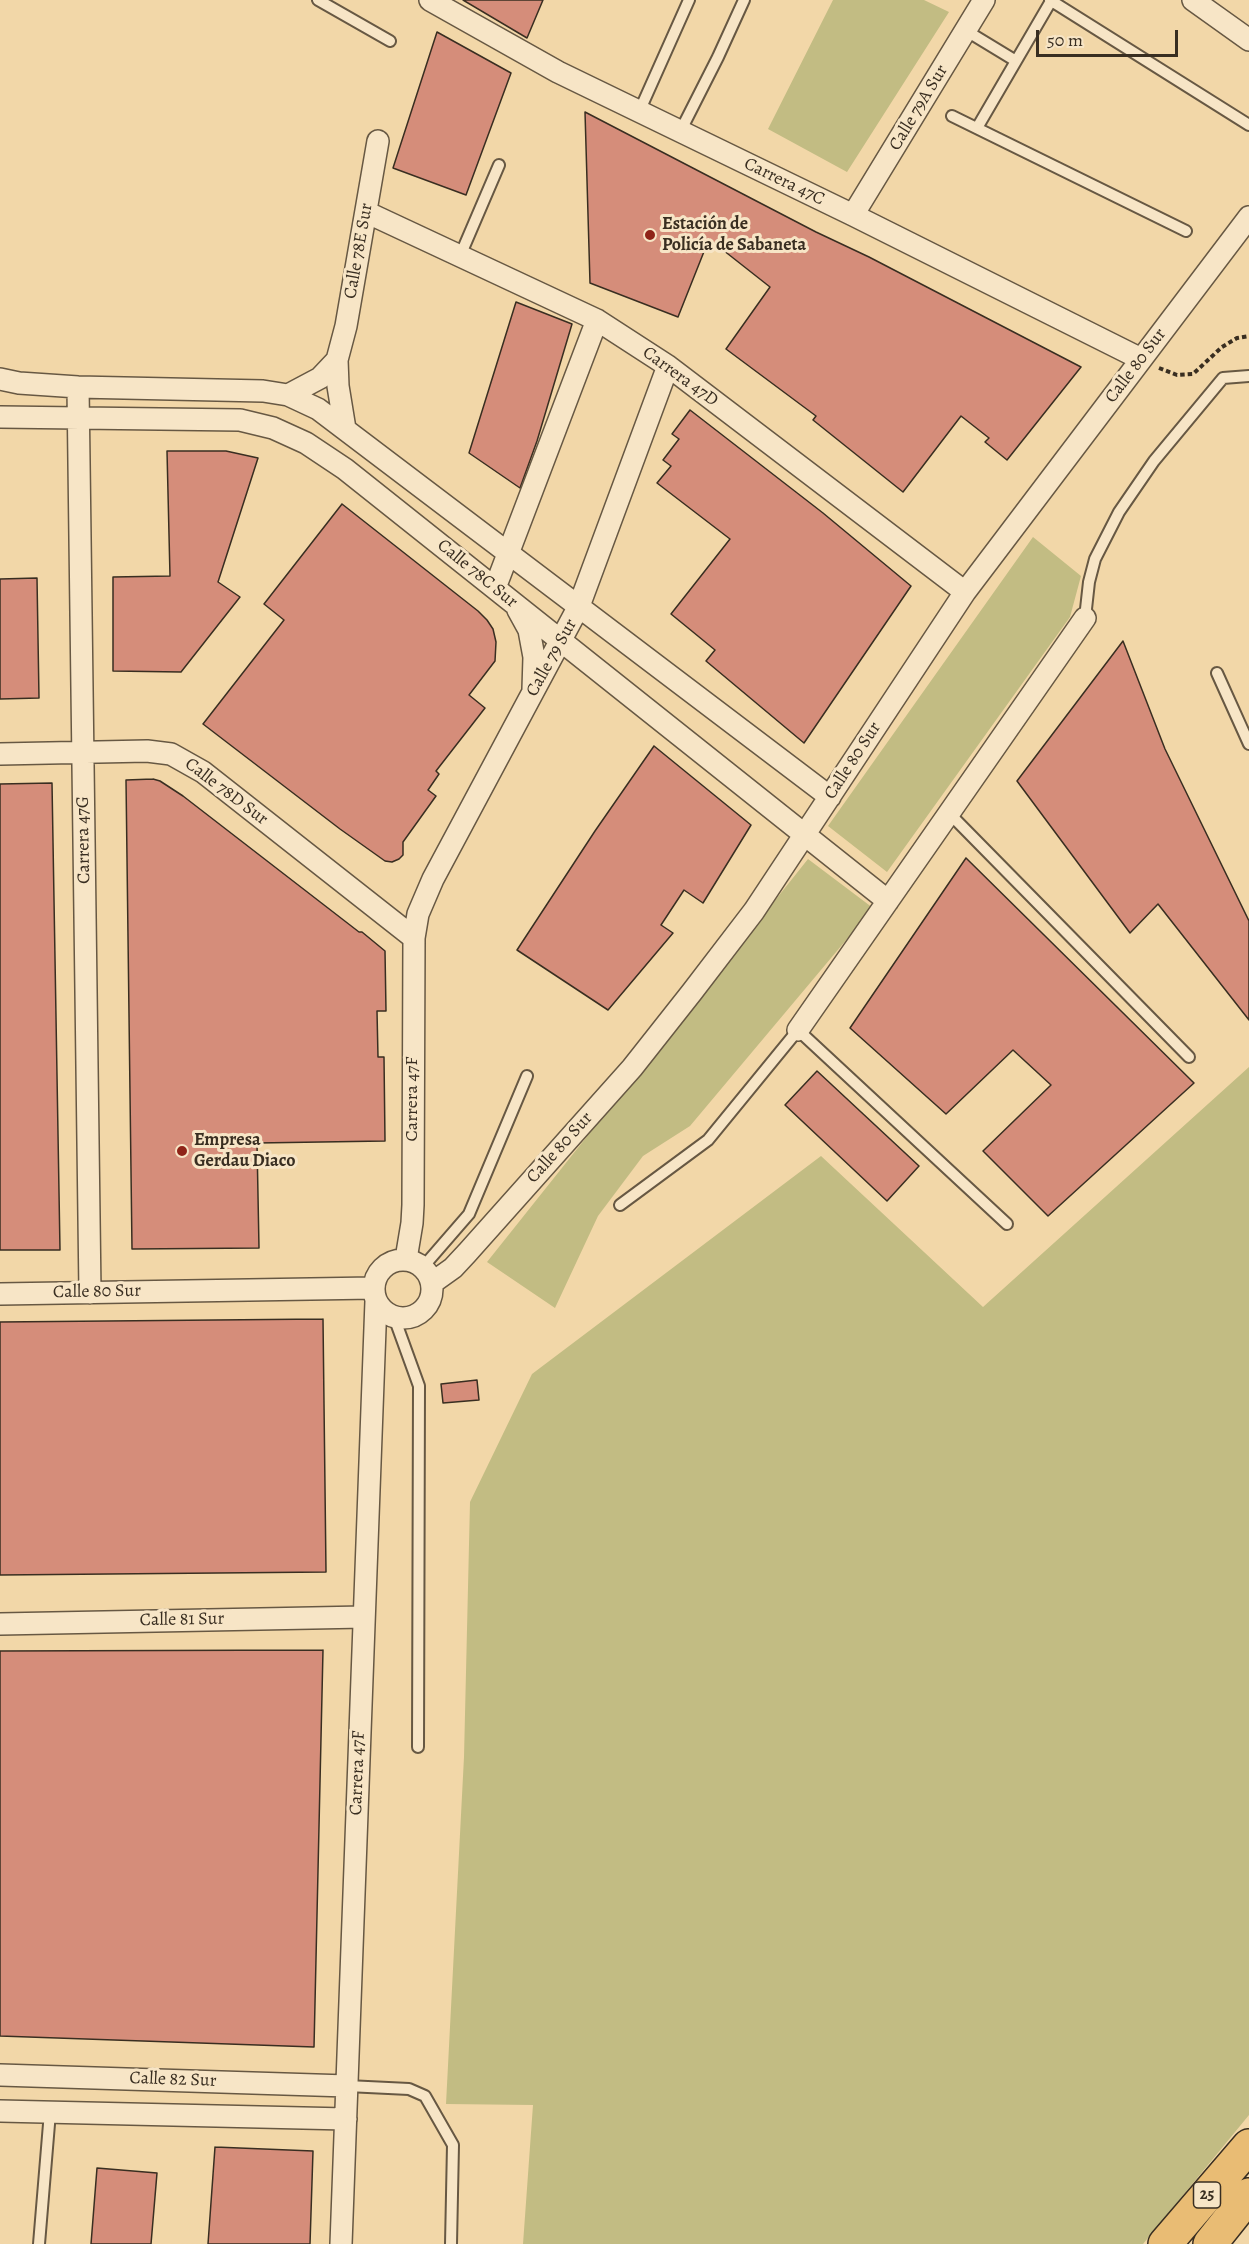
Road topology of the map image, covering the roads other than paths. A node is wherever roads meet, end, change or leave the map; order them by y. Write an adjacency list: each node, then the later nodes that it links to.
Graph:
1 (318, 0): 10 (lane)
2 (430, 0): 12 (street, Carrera 47C)
3 (689, 0): 12 (lane)
4 (744, 0): 16 (lane)
5 (984, 0): 8 (street, Calle 79A Sur)
6 (1051, 0): 11 (lane); 14 (lane)
7 (1193, 0): 9 (street)
8 (966, 30): 11 (lane); 20 (street, Calle 79A Sur)
9 (1249, 40)
10 (390, 41)
11 (1016, 61): 15 (lane)
12 (639, 112): 16 (street, Carrera 47C)
13 (952, 116): 15 (lane)
14 (1249, 124)
15 (977, 128): 22 (lane)
16 (680, 132): 20 (street, Carrera 47C)
17 (378, 141): 19 (street, Calle 78E Sur)
18 (499, 165): 23 (lane)
19 (366, 212): 23 (street, Carrera 47D); 26 (street, Calle 78E Sur)
20 (854, 215): 25 (street, Carrera 47C)
21 (1249, 217): 25 (street, Calle 80 Sur)
22 (1186, 231)
23 (460, 256): 24 (street, Carrera 47D)
24 (597, 320): 27 (street, Carrera 47D); 35 (street)
25 (1141, 359): 37 (street, Calle 80 Sur)
26 (337, 360): 31 (street); 34 (street, Calle 78E Sur)
27 (668, 366): 37 (street, Carrera 47D); 39 (street, Calle 79 Sur)
28 (1249, 376): 40 (lane)
29 (0, 379): 30 (street, Calle 78C Sur)
30 (78, 387): 31 (street, Calle 78C Sur); 33 (street, Carrera 47G)
31 (288, 395): 34 (street, Calle 78C Sur)
32 (0, 417): 33 (street, Calle 78C Sur)
33 (79, 418): 36 (street, Calle 78C Sur); 45 (street, Carrera 47G)
34 (345, 429): 35 (street, Calle 78C Sur)
35 (509, 553): 36 (street); 39 (street, Calle 78C Sur)
36 (495, 588): 38 (street, Calle 78C Sur)
37 (965, 592): 47 (street, Calle 80 Sur)
38 (515, 604): 41 (street, Calle 78C Sur); 43 (street)
39 (579, 606): 41 (street, Calle 79 Sur); 47 (street, Calle 78C Sur)
40 (1085, 618): 48 (street)
41 (561, 641): 43 (street, Calle 79 Sur); 49 (street, Calle 78C Sur)
42 (1217, 673): 44 (lane)
43 (532, 693): 51 (street, Calle 79 Sur)
44 (1249, 744)
45 (83, 752): 46 (street, Calle 78D Sur); 51 (street, Calle 78D Sur); 58 (street, Carrera 47G)
46 (0, 754)
47 (830, 796): 49 (street, Calle 80 Sur)
48 (949, 813): 50 (street); 53 (lane)
49 (804, 835): 50 (street, Calle 78C Sur); 57 (street, Calle 80 Sur)
50 (888, 901): 52 (street)
51 (414, 938): 57 (street, Carrera 47F)
52 (798, 1030): 55 (lane); 56 (lane)
53 (1189, 1057)
54 (527, 1076): 57 (lane)
55 (620, 1205)
56 (1007, 1224)
57 (420, 1270): 60 (street); 61 (street)
58 (90, 1293): 59 (street, Calle 80 Sur); 60 (street, Calle 80 Sur)
59 (0, 1294)
60 (375, 1294): 61 (street); 62 (street, Carrera 47F)
61 (394, 1317): 64 (lane)
62 (364, 1617): 63 (street, Calle 81 Sur); 66 (street, Carrera 47F)
63 (0, 1624)
64 (418, 1747)
65 (0, 2075): 66 (street, Calle 82 Sur)
66 (347, 2086): 69 (street, Carrera 47F); 74 (lane)
67 (0, 2111): 68 (street, Calle 82 Sur)
68 (50, 2112): 69 (street, Calle 82 Sur); 72 (lane)
69 (345, 2119): 73 (street, Carrera 47F)
70 (1249, 2146): 75 (highway, 25)
71 (1249, 2195): 76 (highway, 25)
72 (39, 2244)
73 (341, 2244)
74 (451, 2244)
75 (1165, 2244)
76 (1210, 2244)

